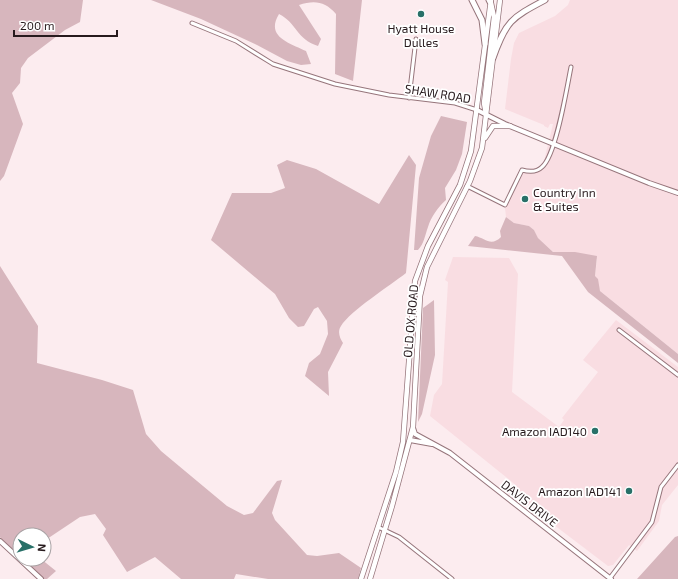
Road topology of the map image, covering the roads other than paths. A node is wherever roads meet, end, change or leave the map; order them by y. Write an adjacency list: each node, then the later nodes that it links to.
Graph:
1 (472, 0): 7 (highway)
2 (490, 0): 7 (main road, OLD OX ROAD); 12 (main road)
3 (500, 0): 8 (main road, OLD OX ROAD)
4 (545, 0): 8 (highway)
5 (192, 23): 10 (street, SHAW ROAD)
6 (416, 39): 10 (street)
7 (485, 44): 11 (main road, OLD OX ROAD)
8 (493, 58): 12 (main road, OLD OX ROAD)
9 (571, 67): 14 (street)
10 (409, 98): 11 (street, SHAW ROAD)
11 (477, 110): 12 (street, SHAW ROAD); 21 (main road, OLD OX ROAD)
12 (487, 115): 13 (street, SHAW ROAD); 15 (main road, OLD OX ROAD)
13 (510, 126): 14 (street, SHAW ROAD); 15 (main road)
14 (553, 144): 16 (street); 17 (street, SHAW ROAD)
15 (482, 145): 16 (main road, OLD OX ROAD)
16 (467, 186): 20 (main road, OLD OX ROAD)
17 (678, 193)
18 (619, 330): 19 (street)
19 (678, 375)
20 (412, 427): 22 (main road, OLD OX ROAD); 23 (street, DAVIS DRIVE)
21 (405, 430): 22 (main road); 25 (main road, OLD OX ROAD)
22 (410, 440): 23 (street, DAVIS DRIVE); 26 (main road, OLD OX ROAD)
23 (435, 444): 28 (street, DAVIS DRIVE)
24 (678, 465): 28 (street)
25 (378, 527): 26 (street); 30 (main road, OLD OX ROAD)
26 (385, 529): 31 (main road, OLD OX ROAD); 32 (street)
27 (0, 542): 29 (street)
28 (611, 578)
29 (41, 579)
30 (361, 579)
31 (370, 579)
32 (452, 579)

